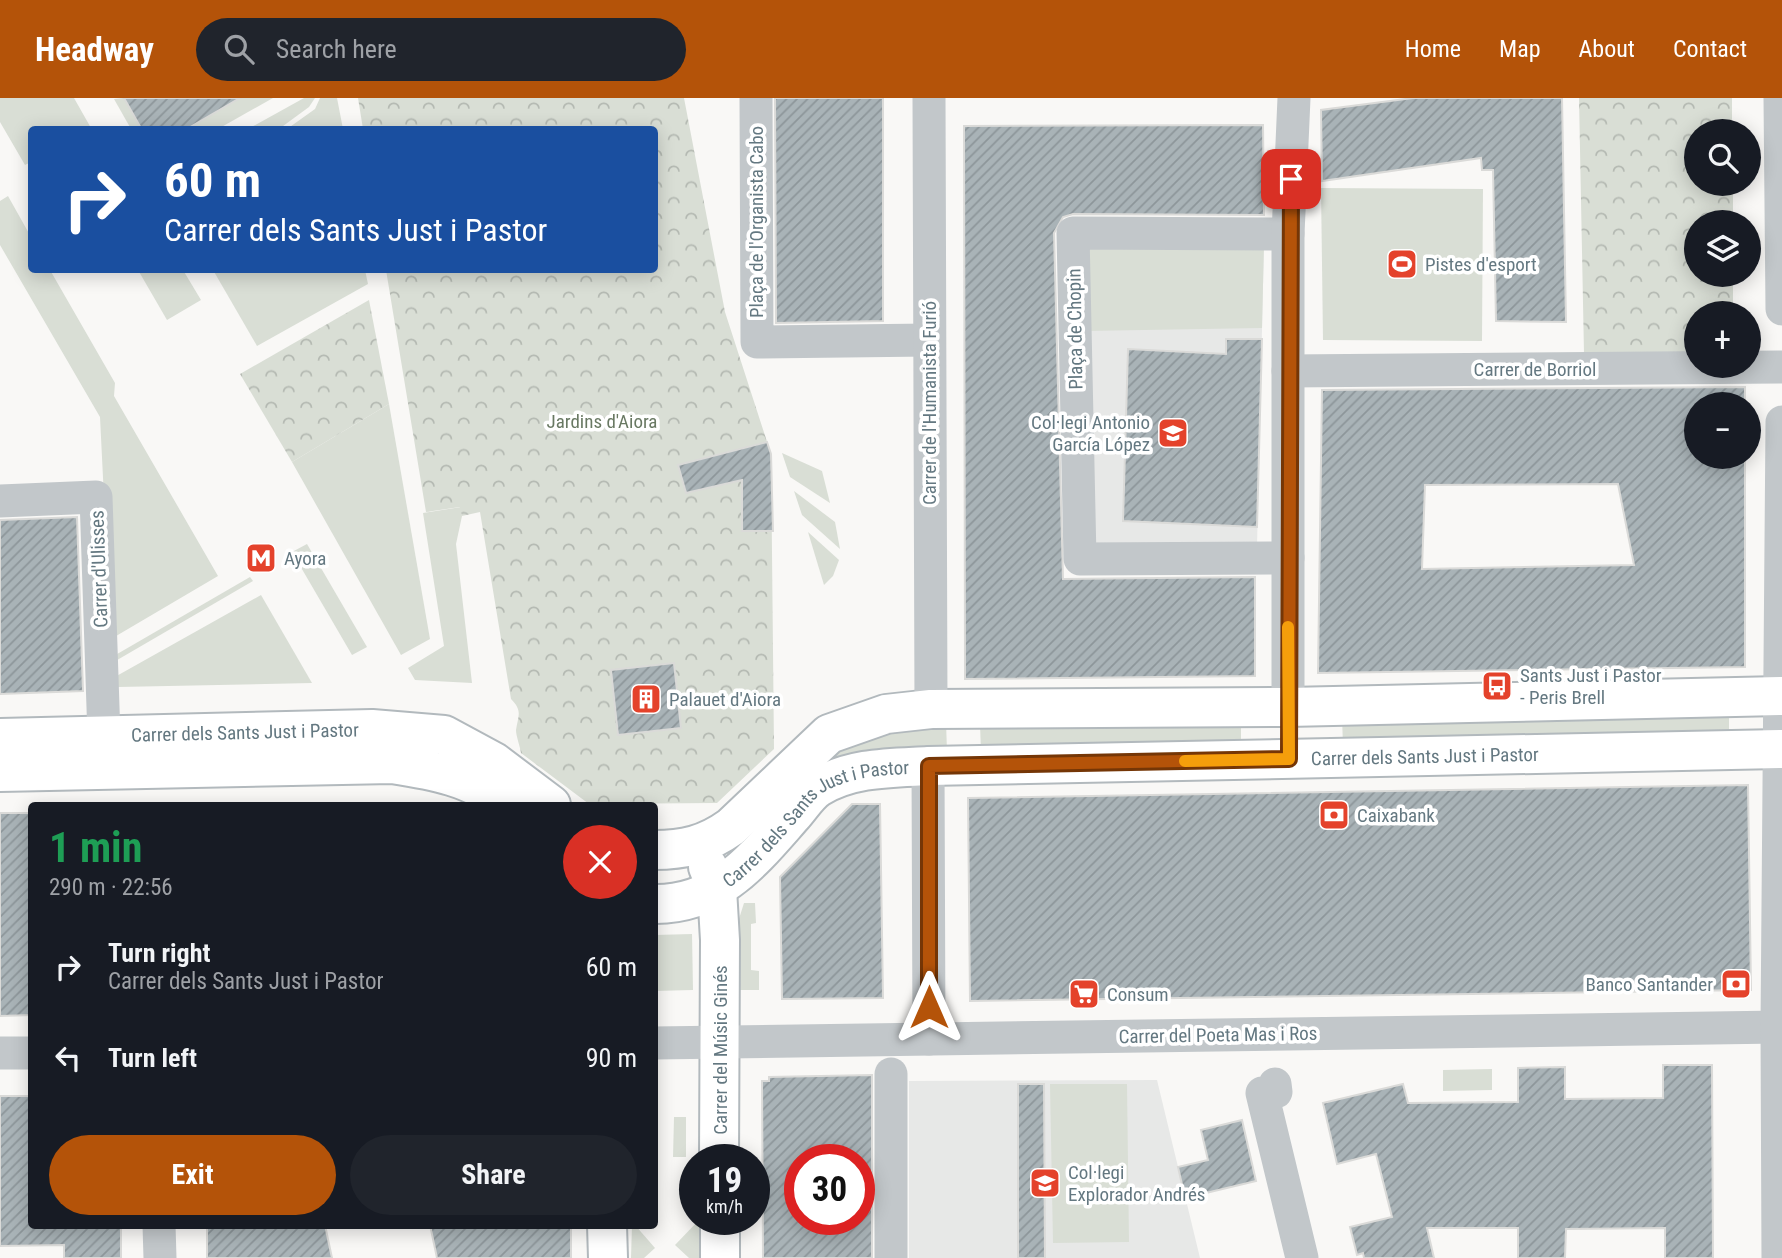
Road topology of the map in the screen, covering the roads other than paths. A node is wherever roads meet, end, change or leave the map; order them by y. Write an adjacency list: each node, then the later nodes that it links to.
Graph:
1 (756, 98): 8 (street, Plaça de l'Organista Cabo)
2 (929, 98): 8 (street, Carrer de l'Humanista Furió)
3 (1294, 98): 5 (street)
4 (1780, 98): 6 (street)
5 (1288, 234): 10 (street); 13 (street, Plaça de Chopin)
6 (1782, 254): 7 (street)
7 (1782, 309)
8 (929, 340): 16 (street, Carrer de l'Humanista Furió)
9 (1782, 367): 10 (street, Carrer de Borriol)
10 (1288, 371): 13 (street)
11 (1782, 422): 14 (street)
12 (0, 501): 17 (street, Carrer d'Ulisses)
13 (1288, 558): 15 (street)
14 (1781, 696): 15 (street); 19 (street)
15 (1288, 706): 16 (street); 20 (street)
16 (931, 709): 25 (street)
17 (104, 737): 18 (street, Carrer dels Sants Just i Pastor); 24 (street, Carrer dels Sants Just i Pastor)
18 (0, 738)
19 (1781, 749): 20 (street, Carrer dels Sants Just i Pastor); 28 (street)
20 (1289, 759): 21 (street, Carrer dels Sants Just i Pastor)
21 (929, 766): 26 (street, Carrer dels Sants Just i Pastor); 29 (street)
22 (0, 772): 23 (street, Carrer dels Sants Just i Pastor)
23 (499, 802)
24 (547, 802)
25 (668, 850): 26 (street)
26 (717, 889): 27 (street, Carrer dels Sants Just i Pastor); 30 (street, Carrer del Músic Ginés)
27 (658, 904)
28 (1779, 1027): 29 (street, Carrer del Poeta Mas i Ros); 36 (street)
29 (929, 1039): 30 (street, Carrer del Poeta Mas i Ros)
30 (719, 1042): 31 (street, Carrer del Poeta Mas i Ros); 37 (street, Carrer del Músic Ginés)
31 (658, 1043)
32 (0, 1053): 33 (street)
33 (28, 1053)
34 (891, 1074): 44 (street)
35 (1275, 1084): 45 (street)
36 (1780, 1130): 46 (street)
37 (719, 1144)
38 (159, 1229): 41 (street)
39 (607, 1229): 42 (street)
40 (720, 1235): 43 (street)
41 (160, 1258)
42 (608, 1258)
43 (720, 1258)
44 (891, 1258)
45 (1302, 1258)
46 (1779, 1258)

